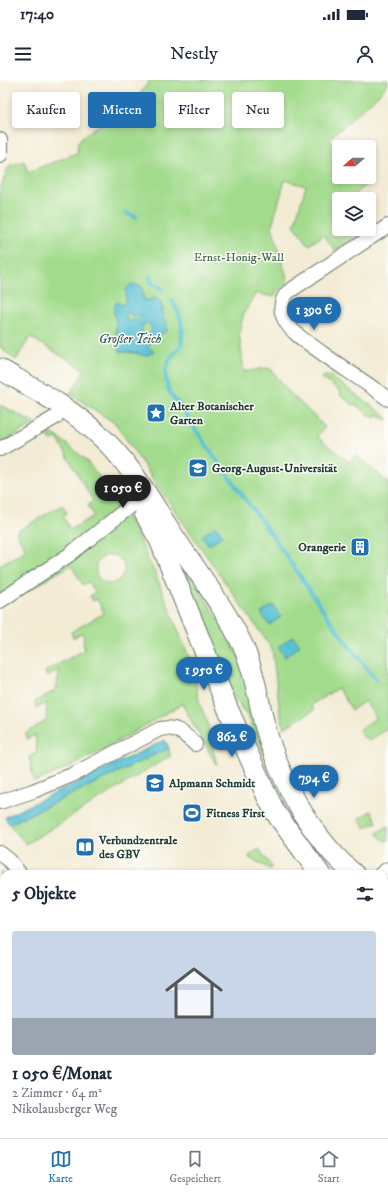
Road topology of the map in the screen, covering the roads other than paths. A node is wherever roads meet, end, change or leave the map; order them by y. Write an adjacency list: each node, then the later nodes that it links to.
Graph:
1 (0, 140): 2 (street)
2 (0, 155)
3 (388, 226): 6 (street)
4 (0, 369): 16 (street)
5 (0, 385): 7 (street)
6 (388, 399)
7 (56, 417): 8 (street); 9 (street)
8 (0, 449)
9 (137, 501): 10 (street); 15 (street)
10 (0, 601)
11 (195, 744): 12 (street)
12 (0, 802)
13 (0, 853): 14 (street)
14 (17, 870)
15 (317, 870)
16 (350, 870)

